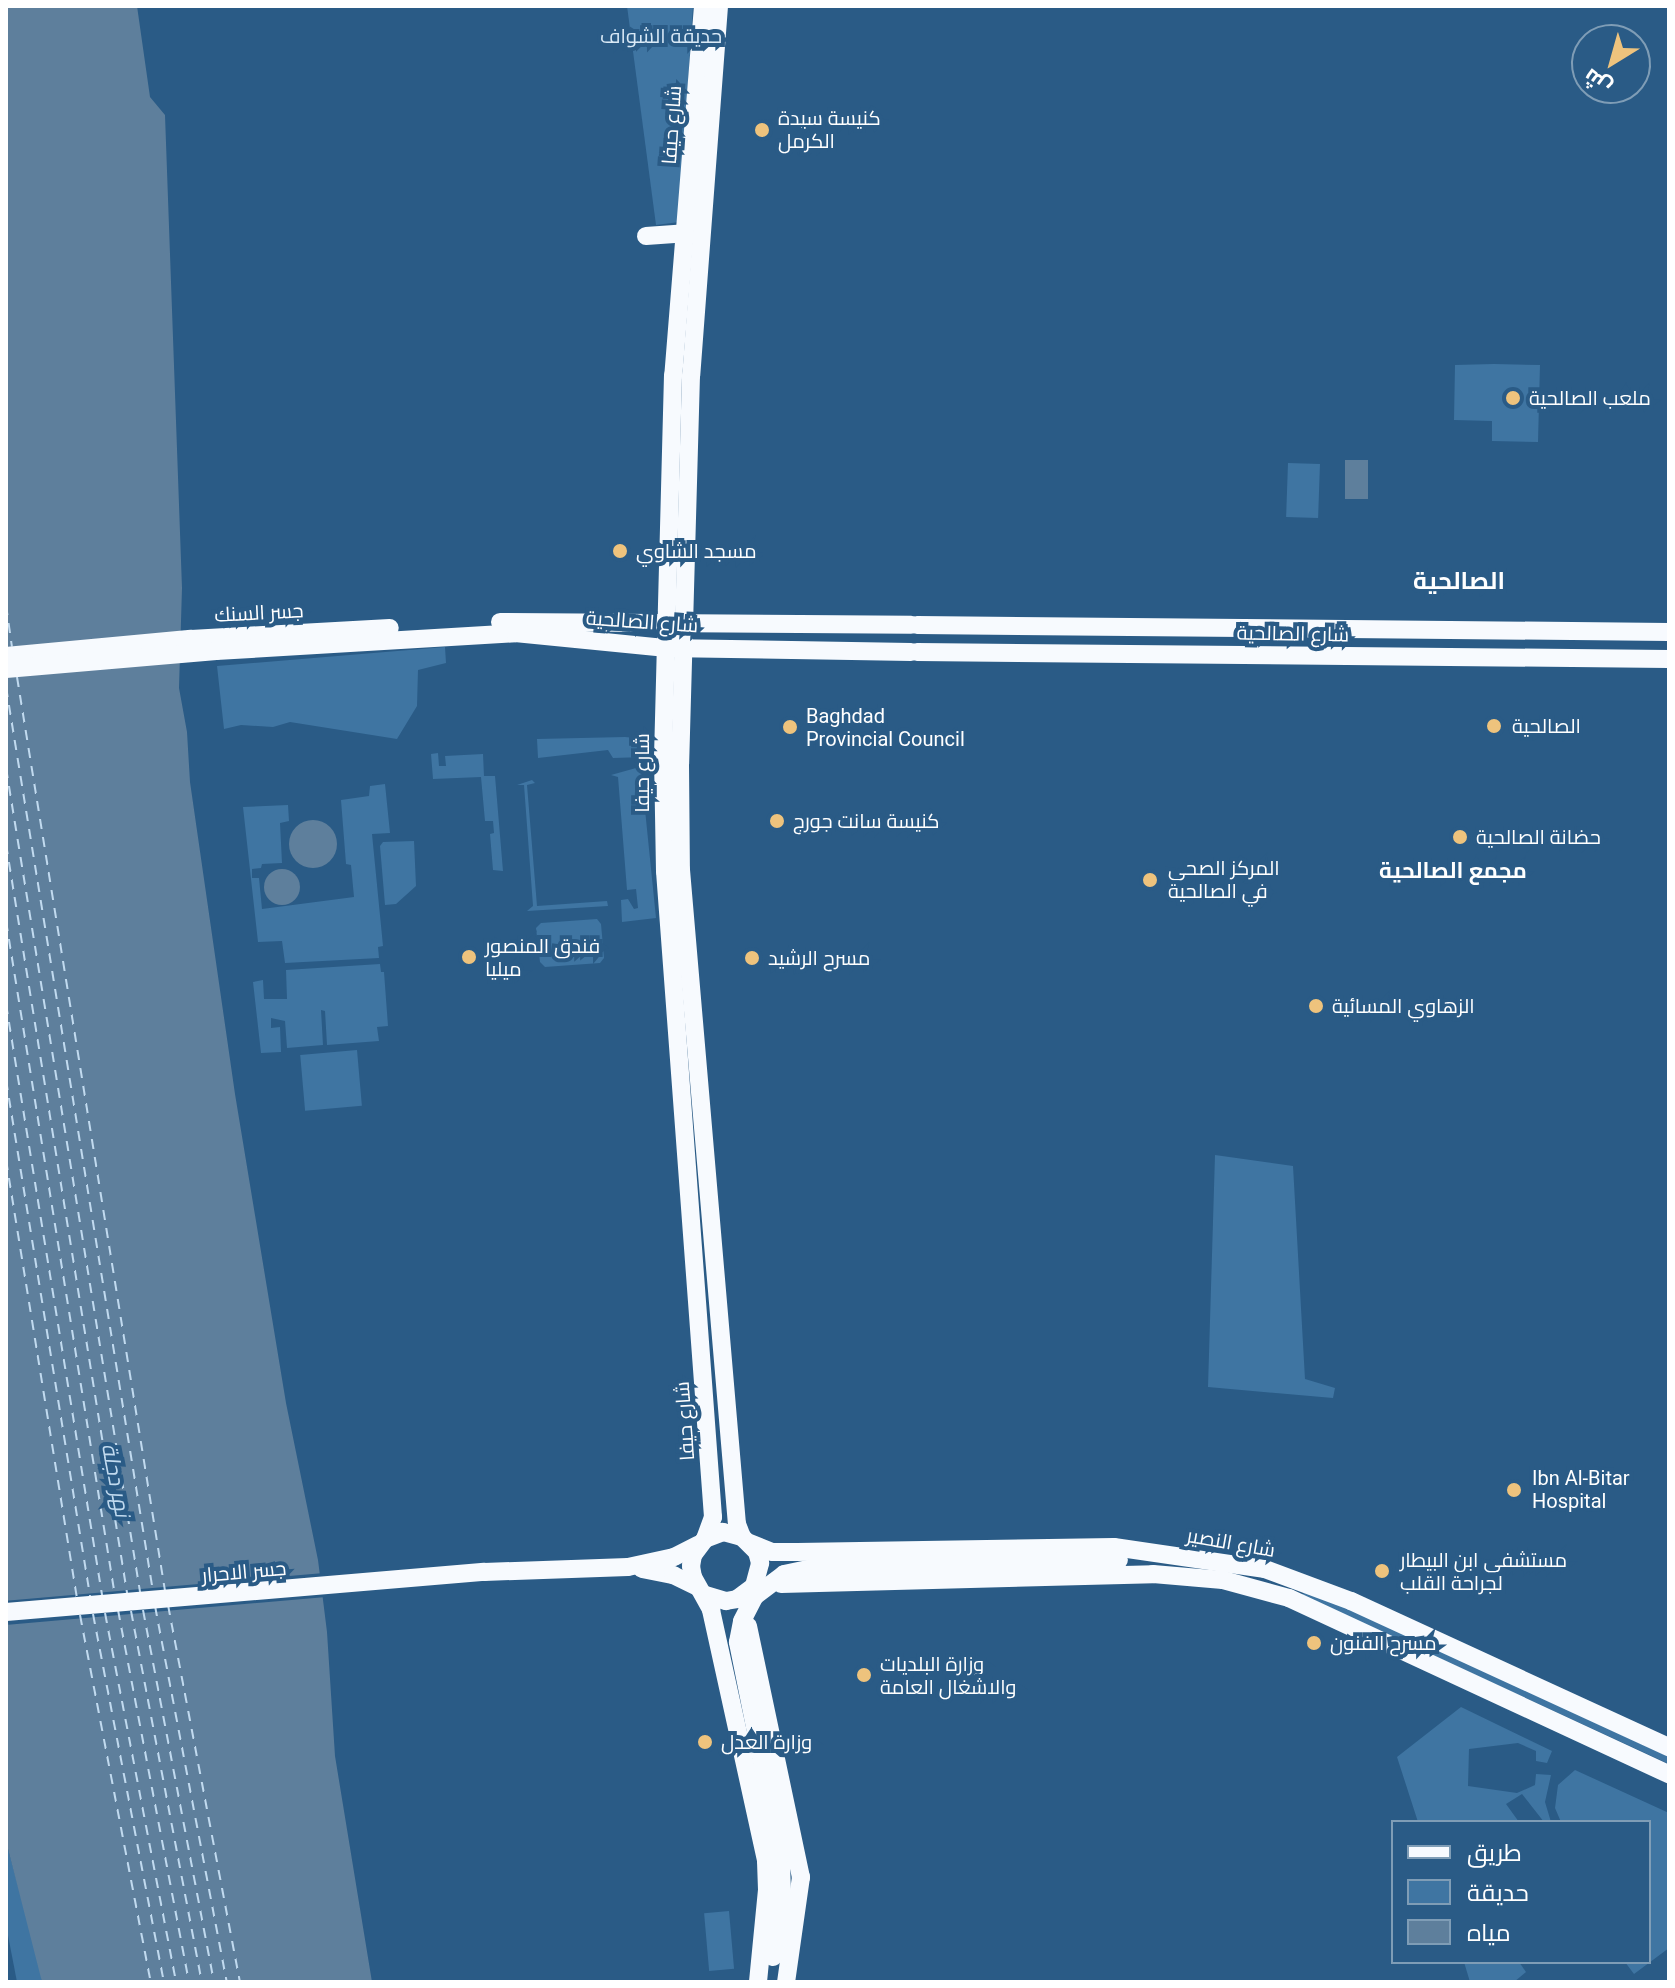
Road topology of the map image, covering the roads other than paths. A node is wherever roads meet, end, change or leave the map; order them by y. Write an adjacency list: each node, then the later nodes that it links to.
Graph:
1 (703, 6): 3 (main road, شارع حيفا)
2 (719, 6): 5 (main road, شارع حيفا)
3 (685, 233): 4 (main road); 5 (main road, شارع حيفا)
4 (646, 236)
5 (674, 623): 6 (main road, شارع الصالحية); 7 (main road, شارع الصالحية); 10 (main road, شارع حيفا); 11 (main road, شارع حيفا)
6 (516, 627): 10 (main road, شارع الصالحية); 12 (main road, جسر السنك); 16 (main road, جسر السنك)
7 (1295, 627): 8 (main road, شارع الصالحية); 13 (main road)
8 (1620, 631): 9 (main road, شارع الصالحية); 14 (main road)
9 (1669, 632)
10 (664, 648): 11 (main road, شارع الصالحية); 18 (main road, شارع حيفا)
11 (683, 648): 13 (main road, شارع الصالحية); 17 (main road, شارع حيفا)
12 (6, 656)
13 (1294, 657): 14 (main road, شارع الصالحية)
14 (1621, 659): 15 (main road, شارع الصالحية)
15 (1669, 659)
16 (6, 669)
17 (746, 1540): 18 (main road); 19 (main road, شارع النصیر); 21 (main road)
18 (702, 1542): 20 (main road); 22 (main road)
19 (1192, 1559): 27 (main road, شارع النصیر); 30 (main road, bridge)
20 (628, 1567): 22 (main road); 23 (main road, جسر الاحرار)
21 (768, 1578): 22 (main road); 28 (main road, شارع النصیر)
22 (702, 1591): 26 (main road)
23 (6, 1612)
24 (748, 1626): 25 (main road)
25 (759, 1676): 26 (main road); 31 (main road)
26 (727, 1684): 29 (main road)
27 (1669, 1747)
28 (1669, 1774)
29 (758, 1982)
30 (767, 1982)
31 (786, 1982)

